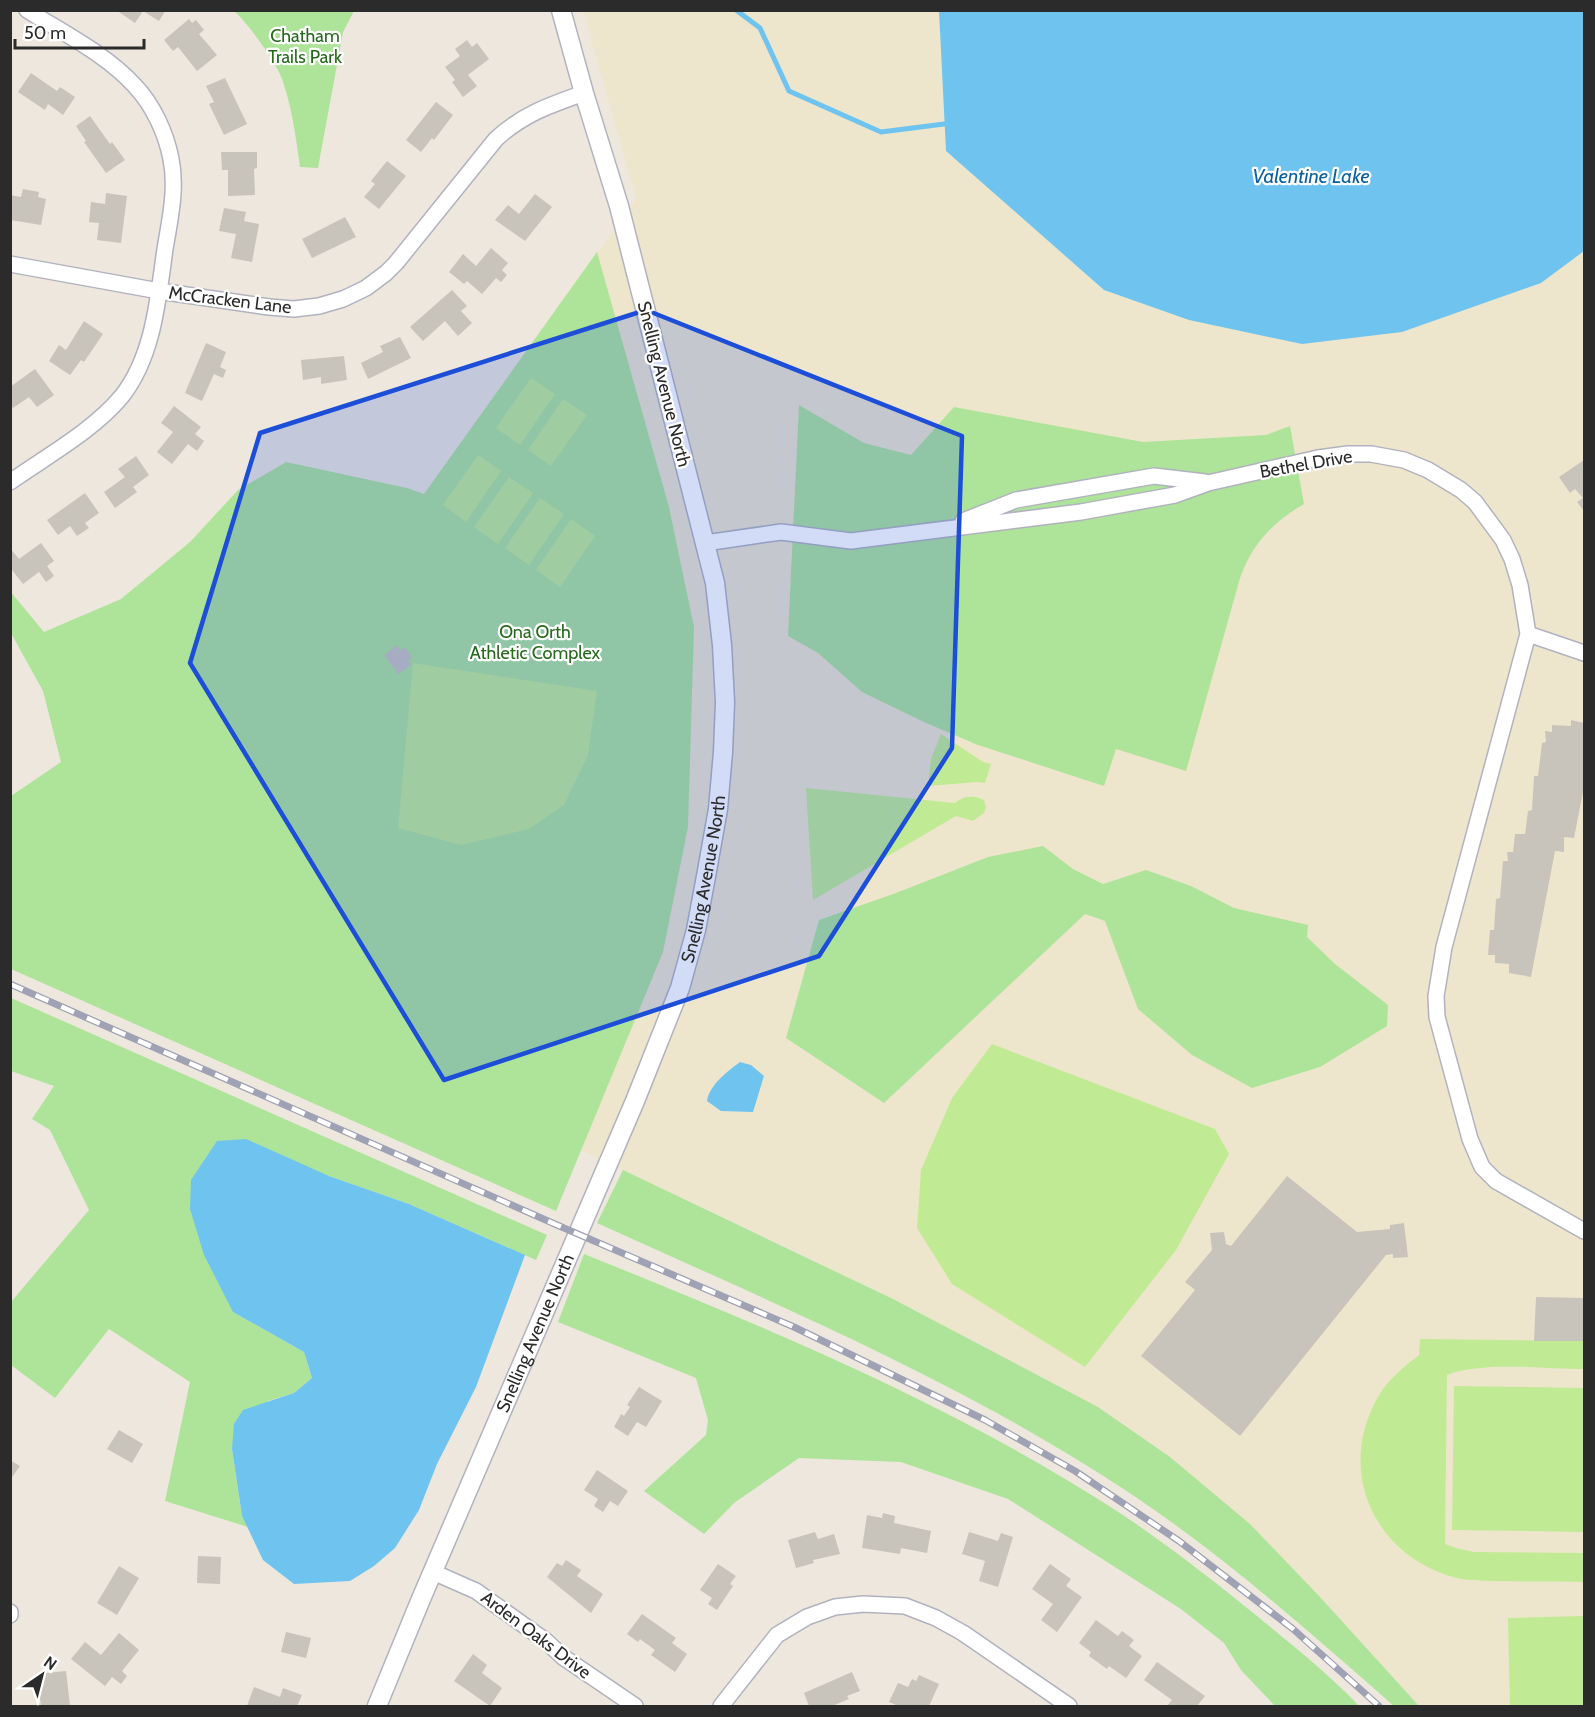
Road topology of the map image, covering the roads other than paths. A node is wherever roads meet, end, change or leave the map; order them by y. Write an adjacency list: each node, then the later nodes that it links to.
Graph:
1 (27, 10): 5 (street)
2 (561, 10): 3 (street, Snelling Avenue North)
3 (584, 93): 5 (street, McCracken Lane); 9 (street, Snelling Avenue North)
4 (10, 264): 5 (street, McCracken Lane)
5 (159, 291): 6 (street)
6 (10, 482)
7 (1208, 483): 8 (street, Bethel Drive); 8 (street, Bethel Drive); 10 (street, Bethel Drive)
8 (940, 530): 9 (street, Bethel Drive)
9 (705, 543): 13 (street, Snelling Avenue North)
10 (1528, 634): 11 (street); 12 (street)
11 (1584, 653)
12 (1584, 1231)
13 (433, 1572): 14 (street, Snelling Avenue North); 15 (street, Arden Oaks Drive)
14 (377, 1707)
15 (636, 1707)
16 (721, 1707): 17 (street)
17 (1069, 1707)

